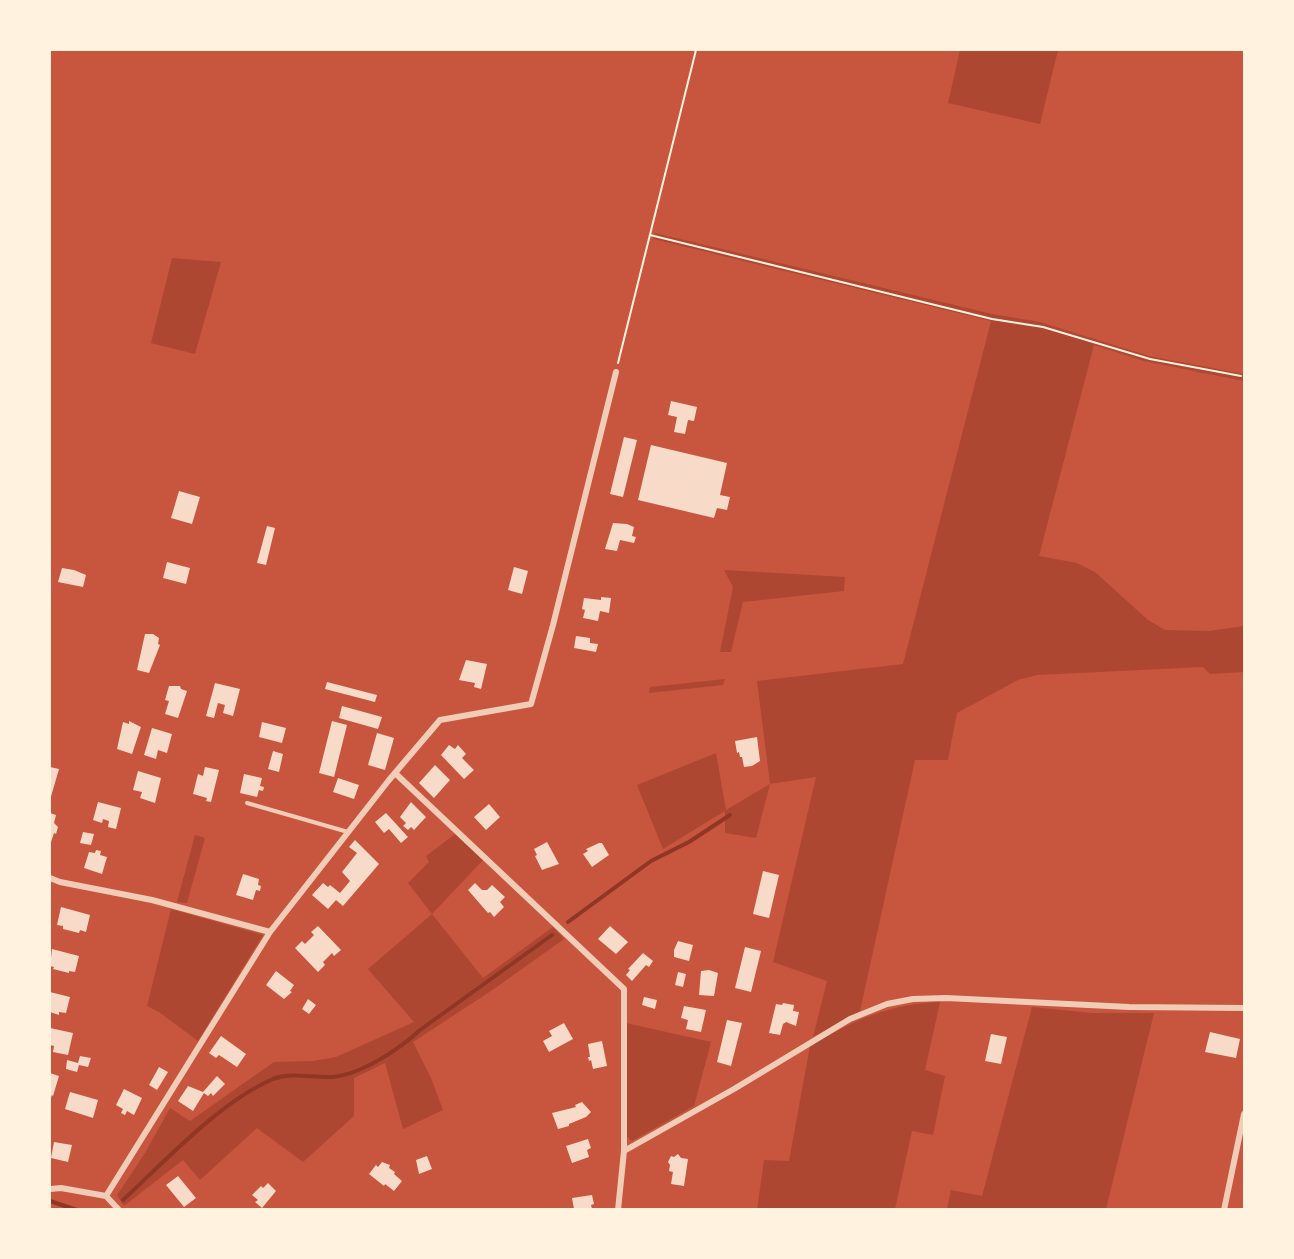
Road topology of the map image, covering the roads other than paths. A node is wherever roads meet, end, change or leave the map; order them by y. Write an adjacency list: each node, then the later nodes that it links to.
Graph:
1 (616, 372): 2 (street)
2 (395, 773): 4 (street); 9 (street)
3 (247, 802): 4 (lane)
4 (348, 832): 6 (street)
5 (50, 878): 6 (street)
6 (270, 932): 11 (street)
7 (1245, 1008): 9 (street)
8 (1245, 1114): 14 (street)
9 (624, 1151): 13 (street)
10 (50, 1189): 11 (street)
11 (106, 1196): 12 (street)
12 (119, 1209)
13 (618, 1209)
14 (1224, 1209)

